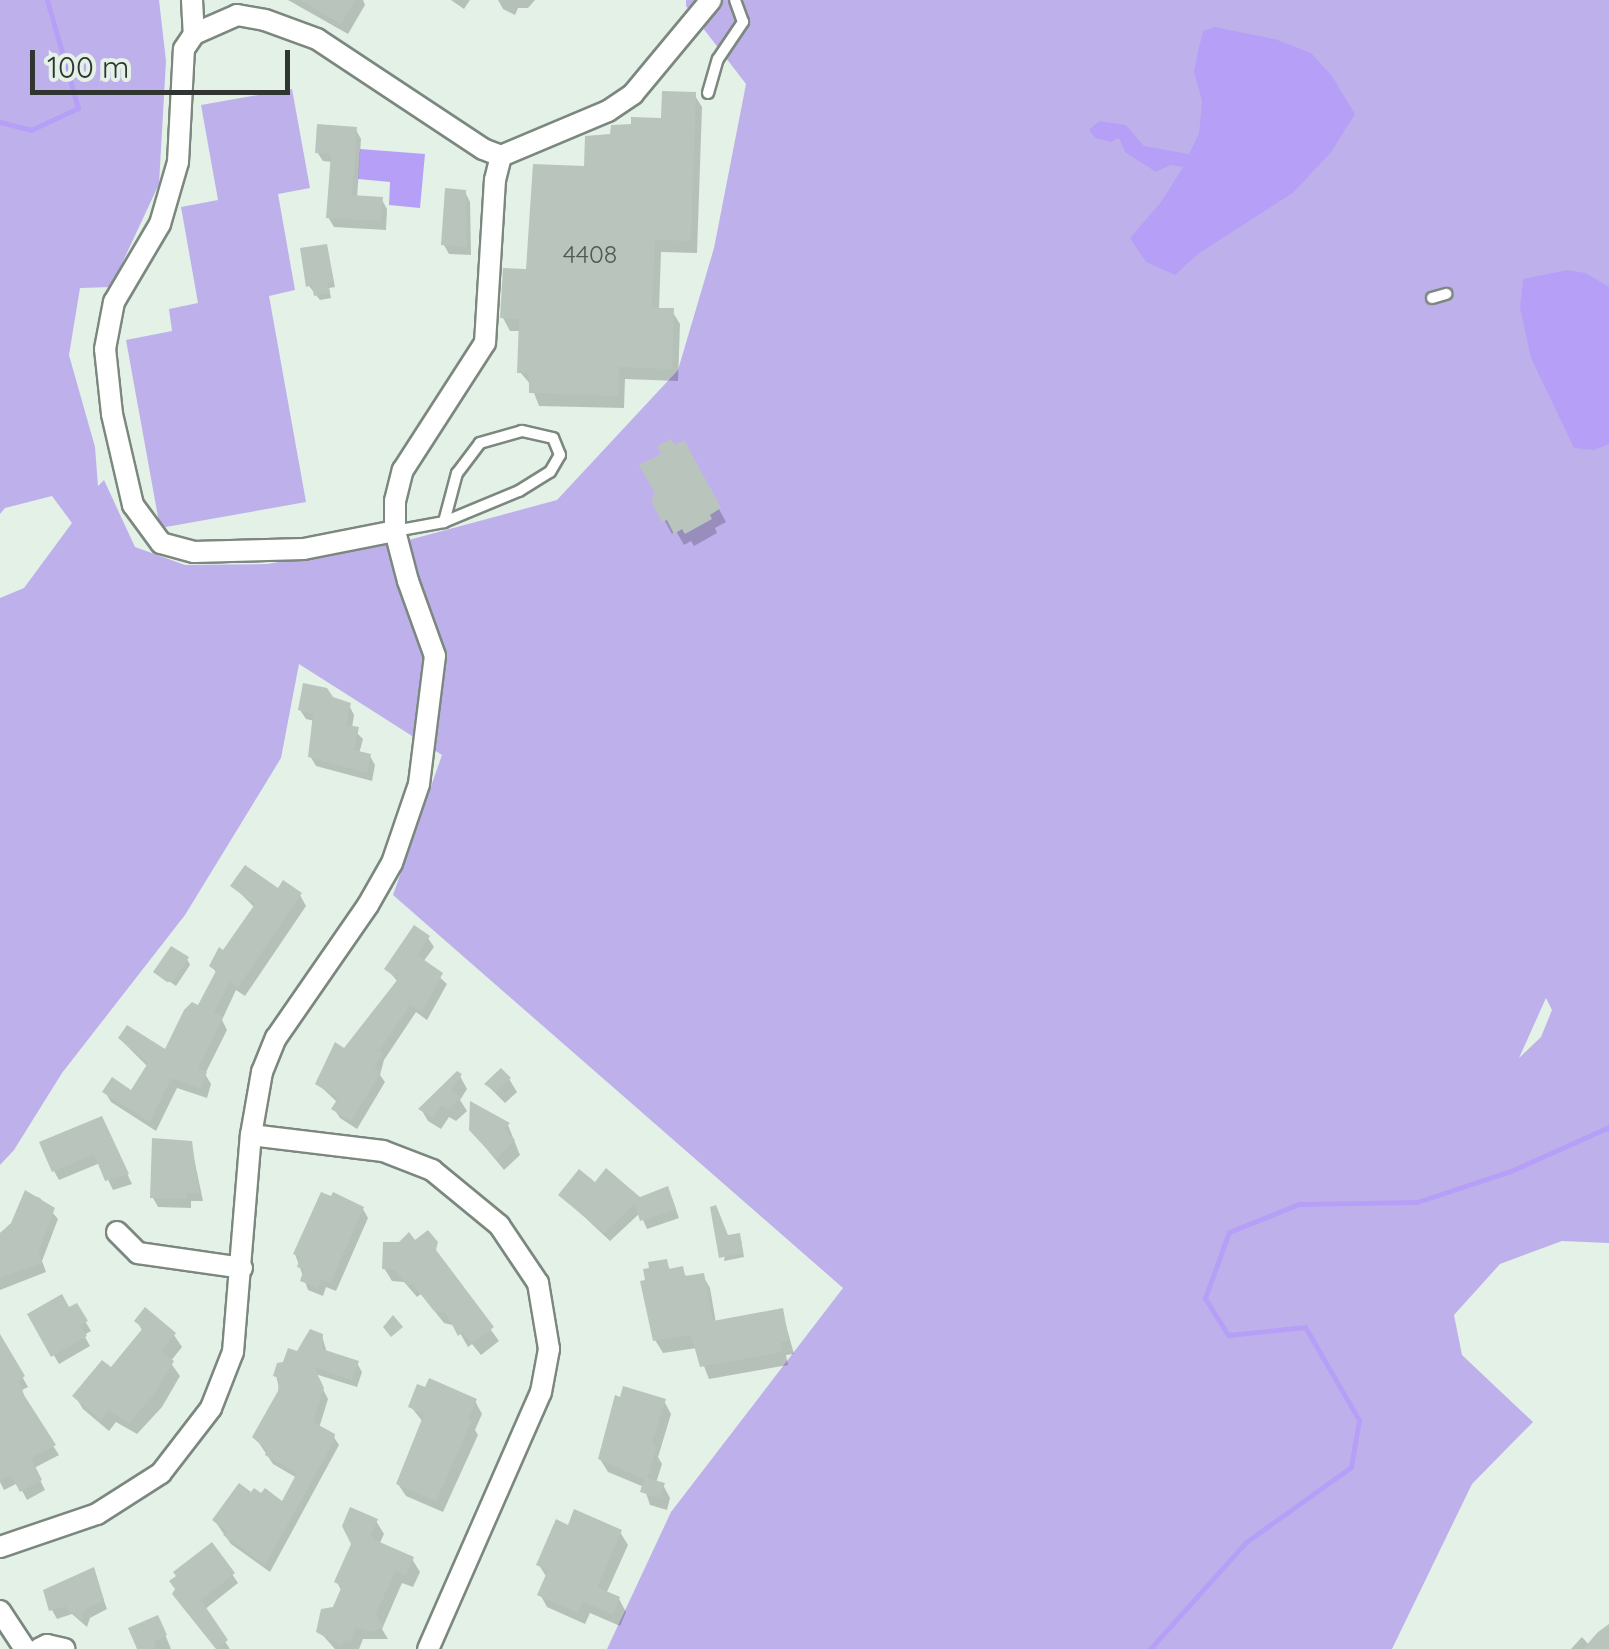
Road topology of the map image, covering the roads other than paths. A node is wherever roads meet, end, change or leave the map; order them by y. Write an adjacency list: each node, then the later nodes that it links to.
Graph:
1 (192, 0): 4 (street)
2 (711, 0): 6 (street)
3 (736, 0): 5 (lane)
4 (194, 34): 6 (street); 10 (street)
5 (708, 93)
6 (501, 156): 10 (street)
7 (1446, 294): 8 (lane)
8 (1432, 298)
9 (444, 522): 9 (lane); 10 (lane)
10 (395, 530): 11 (street)
11 (251, 1135): 13 (street); 19 (street)
12 (116, 1232): 13 (street)
13 (242, 1268): 14 (street)
14 (0, 1546)
15 (0, 1611): 16 (street)
16 (25, 1649)
17 (40, 1649): 18 (street)
18 (65, 1649)
19 (428, 1649)

